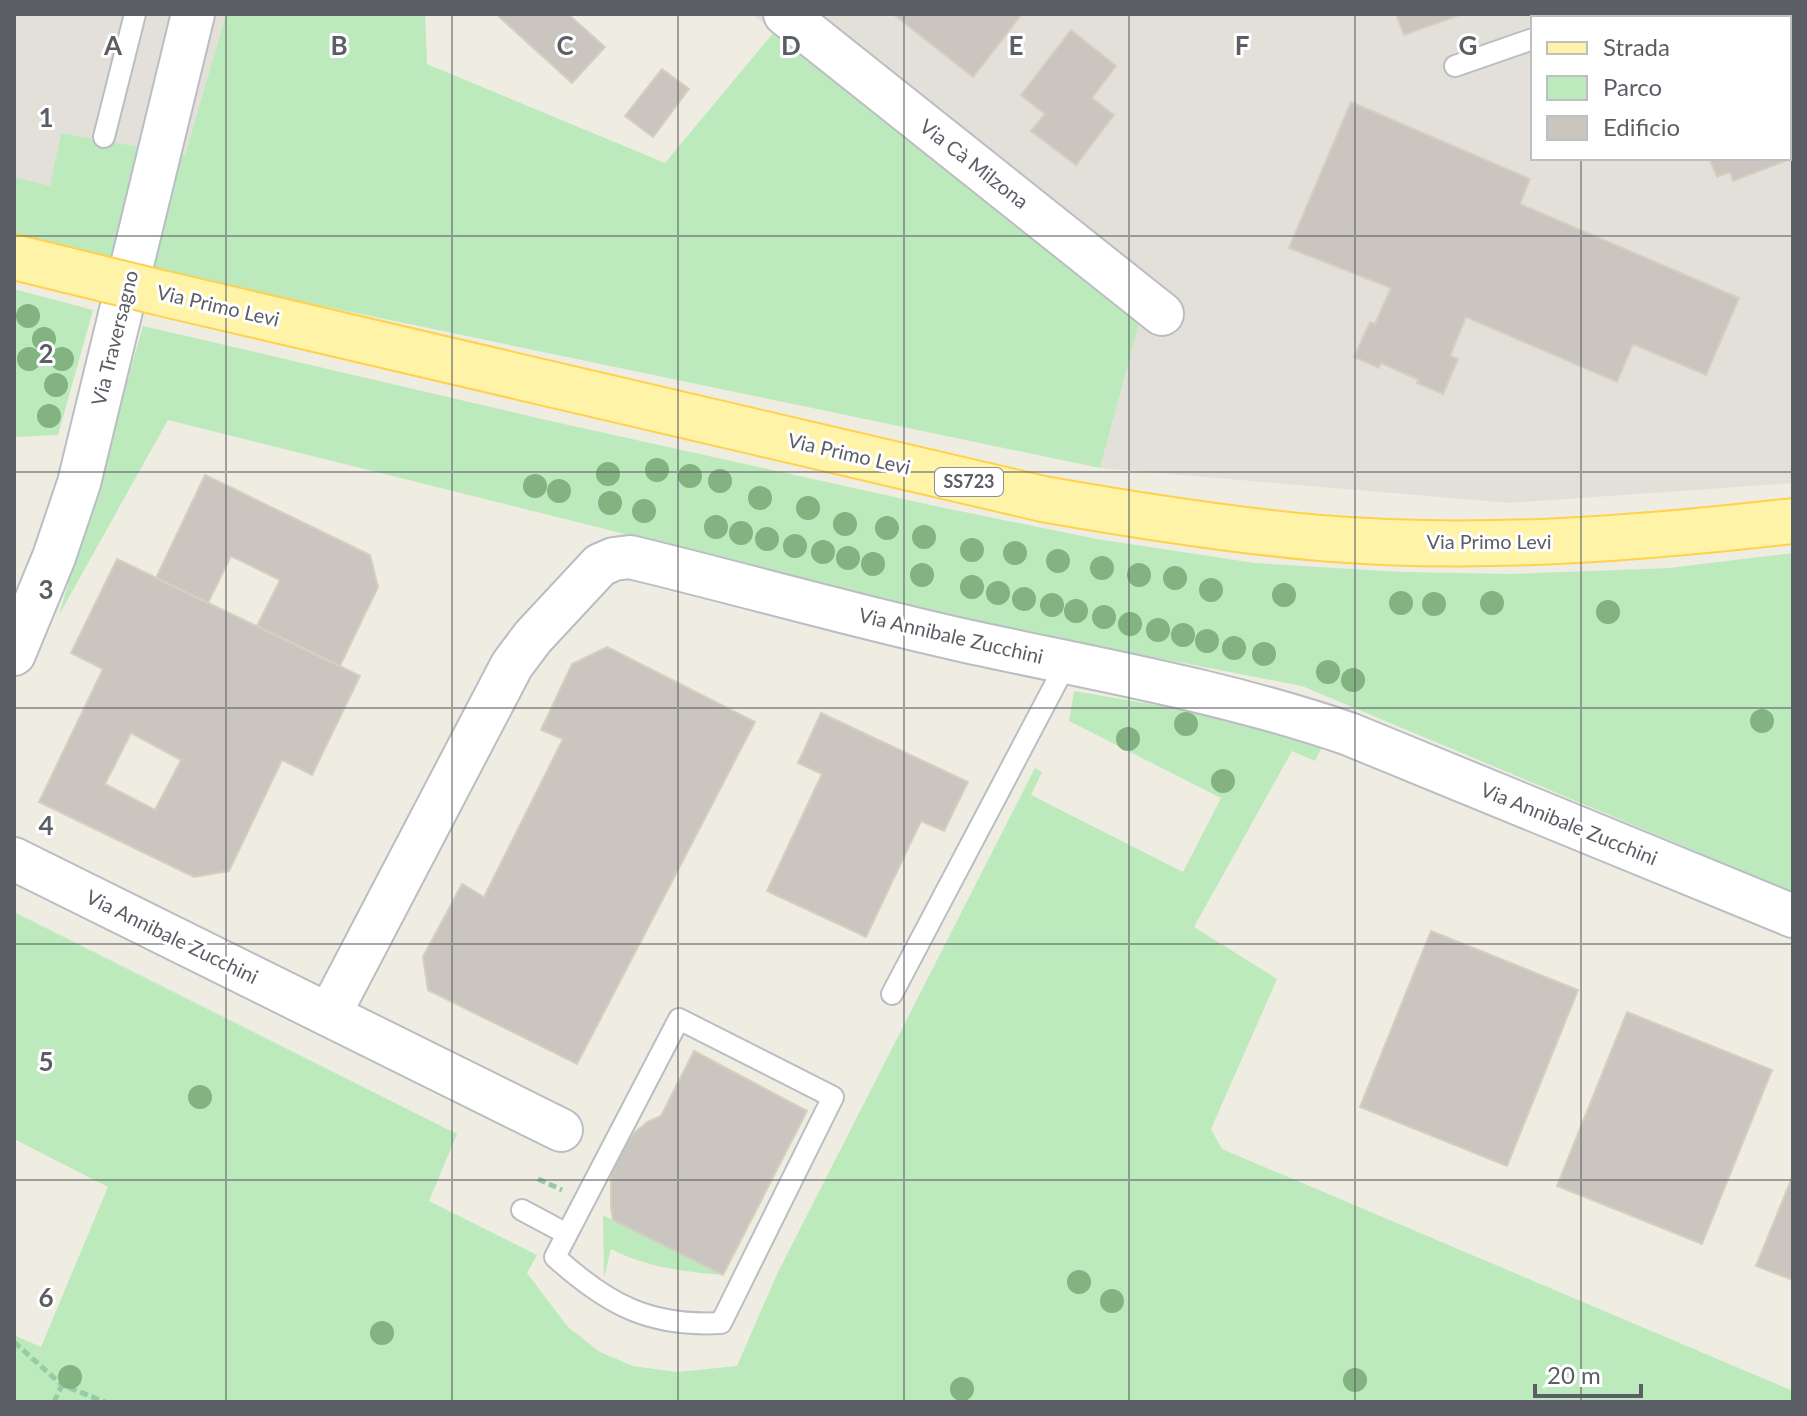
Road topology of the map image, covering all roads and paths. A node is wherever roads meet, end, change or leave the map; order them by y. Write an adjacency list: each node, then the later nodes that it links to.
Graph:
1 (135, 14): 6 (lane)
2 (193, 14): 10 (street, Via Traversagno)
3 (785, 14): 8 (street, Via Cà Milzona)
4 (1531, 40): 5 (lane)
5 (1455, 66)
6 (104, 137)
7 (14, 257): 9 (main road, Via Primo Levi / SS723, bridge)
8 (1162, 314)
9 (1793, 521)
10 (14, 654)
11 (1067, 662): 13 (street, Via Annibale Zucchini); 14 (lane); 15 (street, Via Annibale Zucchini)
12 (14, 859): 15 (street, Via Annibale Zucchini)
13 (1793, 916)
14 (892, 994)
15 (329, 1015): 16 (street, Via Annibale Zucchini)
16 (561, 1130)
17 (522, 1210): 18 (lane)
18 (567, 1234): 18 (lane)
19 (14, 1342): 20 (path)
20 (62, 1385): 21 (path); 22 (path)
21 (54, 1402)
22 (105, 1402)

